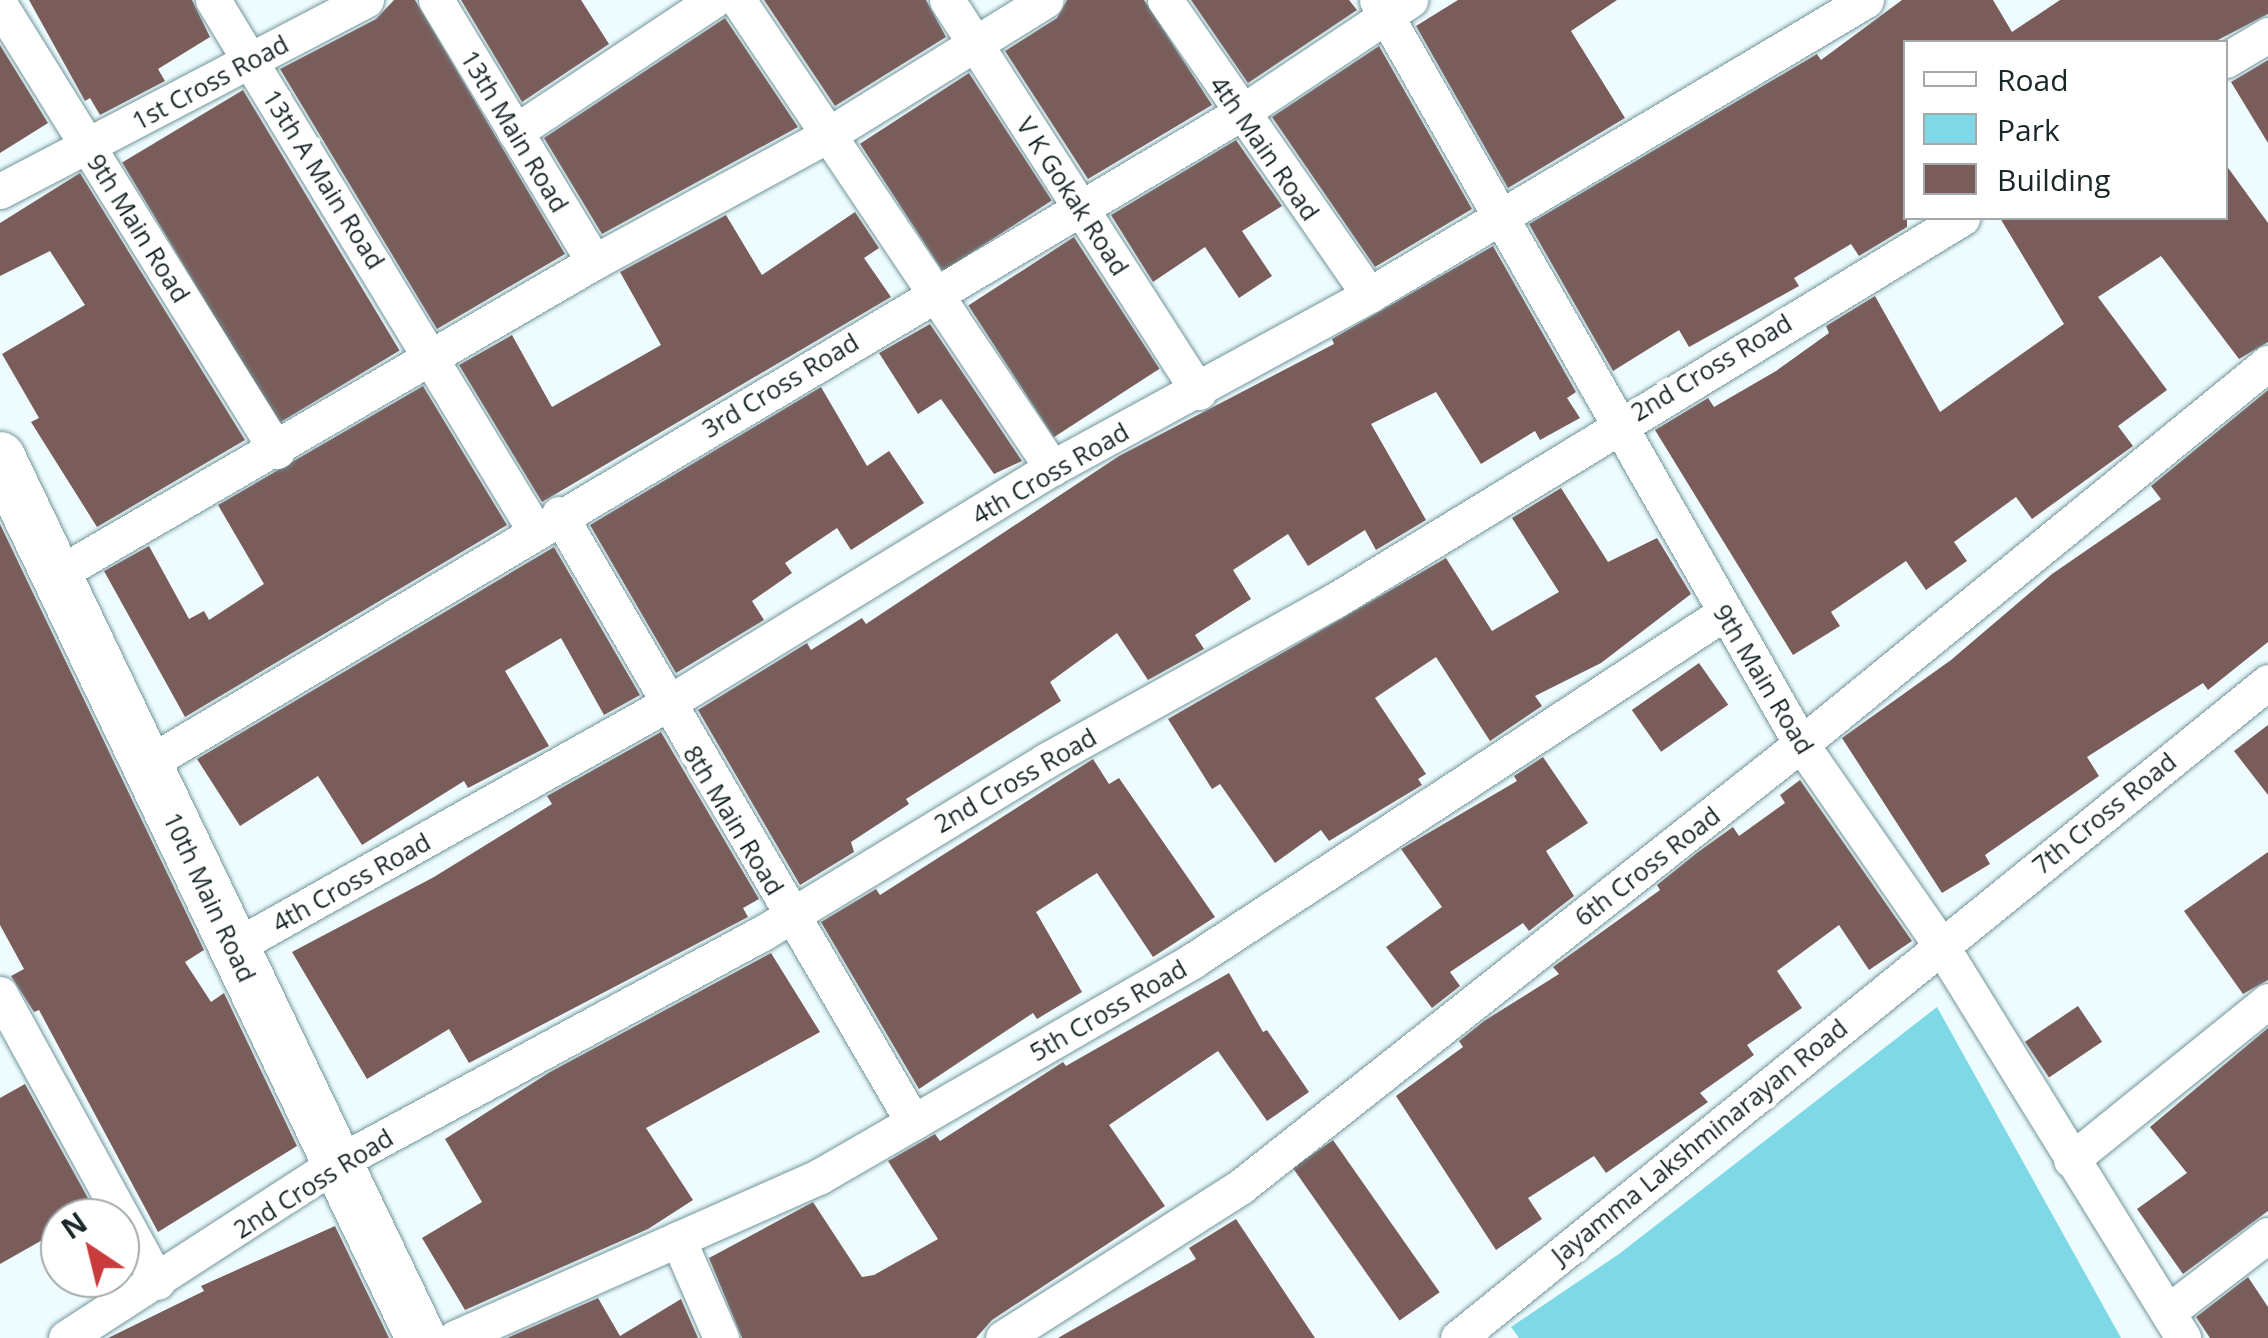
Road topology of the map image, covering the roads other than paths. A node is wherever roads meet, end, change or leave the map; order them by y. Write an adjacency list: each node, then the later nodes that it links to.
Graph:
1 (213, 0): 15 (street, 13th A Main Road)
2 (366, 0): 15 (street, 1st Cross Road)
3 (436, 0): 17 (street, 13th Main Road)
4 (714, 0): 17 (street)
5 (738, 0): 18 (street)
6 (946, 0): 13 (street, V K Gokak Road)
7 (1046, 0): 13 (street)
8 (1164, 0): 16 (street, 4th Main Road)
9 (1866, 0): 22 (street, 4th Cross Road)
10 (0, 5): 19 (street, 9th Main Road)
11 (1391, 5): 16 (street, 3rd Cross Road); 22 (street, 9th Main Road)
12 (2268, 35): 14 (street)
13 (976, 45): 18 (street); 21 (street, V K Gokak Road)
14 (2228, 59)
15 (251, 60): 19 (street, 1st Cross Road); 27 (street, 13th A Main Road)
16 (1238, 114): 21 (street, 3rd Cross Road); 26 (street, 4th Main Road)
17 (516, 132): 24 (street, 13th Main Road)
18 (828, 135): 24 (street); 25 (street)
19 (88, 146): 20 (street, 1st Cross Road); 31 (street, 9th Main Road)
20 (0, 192)
21 (1080, 206): 25 (street, 3rd Cross Road); 29 (street, V K Gokak Road)
22 (1501, 213): 26 (street, 4th Cross Road); 30 (street, 9th Main Road)
23 (1959, 220): 30 (street, 2nd Cross Road)
24 (594, 262): 27 (street)
25 (934, 292): 33 (street); 34 (street, 3rd Cross Road)
26 (1369, 294): 29 (street, 4th Cross Road)
27 (434, 358): 31 (street); 34 (street, 13th A Main Road)
28 (2268, 364): 39 (street, 6th Cross Road)
29 (1199, 392): 33 (street, 4th Cross Road)
30 (1622, 420): 36 (street, 9th Main Road); 41 (street, 2nd Cross Road)
31 (276, 452): 35 (street)
32 (1, 460): 35 (street, 10th Main Road)
33 (1052, 468): 38 (street, 4th Cross Road)
34 (547, 522): 38 (street, 8th Main Road); 40 (street, 3rd Cross Road)
35 (56, 575): 40 (street, 10th Main Road)
36 (1724, 613): 39 (street, 9th Main Road); 46 (street, 5th Cross Road)
37 (2268, 682): 42 (street, 7th Cross Road)
38 (665, 705): 41 (street, 8th Main Road); 43 (street, 4th Cross Road)
39 (1801, 744): 42 (street, 9th Main Road); 57 (street, 6th Cross Road)
40 (147, 764): 43 (street, 10th Main Road)
41 (790, 914): 46 (street, 8th Main Road); 48 (street, 2nd Cross Road)
42 (1940, 944): 47 (street, 9th Main Road); 58 (street, Jayamma Lakshminarayan Road)
43 (234, 947): 48 (street, 10th Main Road)
44 (0, 994): 51 (street)
45 (2268, 1001): 47 (street)
46 (914, 1122): 50 (street, 5th Cross Road)
47 (2071, 1160): 52 (street, 9th Main Road)
48 (337, 1163): 51 (street, 2nd Cross Road); 54 (street, 10th Main Road)
49 (2268, 1235): 52 (street)
50 (678, 1239): 55 (street, 5th Cross Road); 56 (street)
51 (158, 1282): 53 (street, 2nd Cross Road)
52 (2176, 1324)
53 (66, 1338)
54 (421, 1338)
55 (455, 1338)
56 (722, 1338)
57 (1003, 1338)
58 (1458, 1338)

